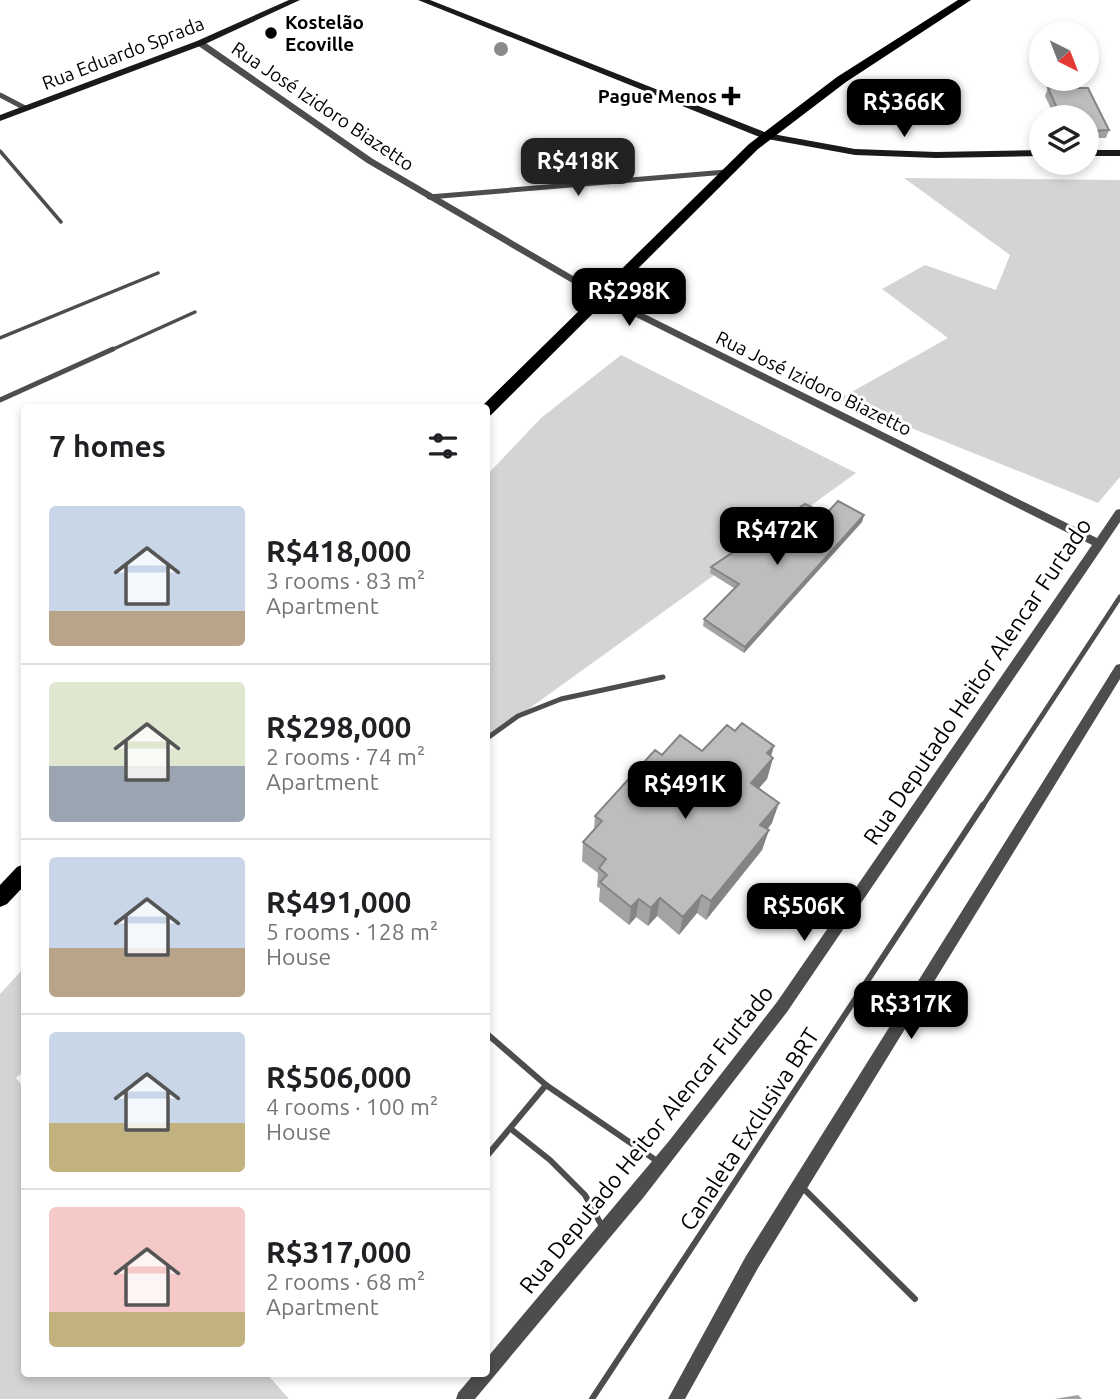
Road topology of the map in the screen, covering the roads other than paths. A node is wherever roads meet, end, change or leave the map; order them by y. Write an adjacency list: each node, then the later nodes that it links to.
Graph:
1 (296, 0): 4 (main road, Rua Eduardo Sprada)
2 (422, 0): 8 (main road)
3 (966, 0): 8 (main road)
4 (200, 43): 6 (main road, Rua Eduardo Sprada); 14 (street, Rua José Izidoro Biazetto)
5 (0, 95): 6 (street)
6 (25, 108): 7 (main road, Rua Eduardo Sprada)
7 (0, 118)
8 (765, 136): 10 (main road); 13 (main road)
9 (0, 151): 15 (lane)
10 (1029, 153)
11 (1099, 153): 12 (main road)
12 (1120, 153)
13 (726, 172): 14 (street); 17 (main road)
14 (429, 198): 17 (street, Rua José Izidoro Biazetto)
15 (61, 222)
16 (158, 272): 19 (lane)
17 (601, 296): 21 (main road); 23 (street, Rua José Izidoro Biazetto)
18 (195, 312): 20 (lane)
19 (0, 338)
20 (0, 400)
21 (490, 407)
22 (1120, 513): 23 (street, Rua Deputado Heitor Alencar Furtado)
23 (1099, 544): 34 (street, Rua Deputado Heitor Alencar Furtado)
24 (1120, 597): 41 (lane, Canaleta Exclusiva BRT)
25 (1120, 669): 35 (street)
26 (663, 677): 27 (lane)
27 (490, 736)
28 (21, 876): 29 (main road)
29 (0, 898)
30 (490, 1036): 31 (lane)
31 (546, 1085): 32 (lane); 34 (lane)
32 (511, 1129): 33 (lane); 36 (lane)
33 (490, 1153)
34 (661, 1163): 36 (street, Rua Deputado Heitor Alencar Furtado)
35 (800, 1185): 37 (lane); 42 (street)
36 (605, 1233): 38 (street, Rua Deputado Heitor Alencar Furtado)
37 (915, 1298)
38 (490, 1368)
39 (483, 1377): 40 (street, Rua Deputado Heitor Alencar Furtado)
40 (464, 1399)
41 (592, 1399)
42 (676, 1399)

